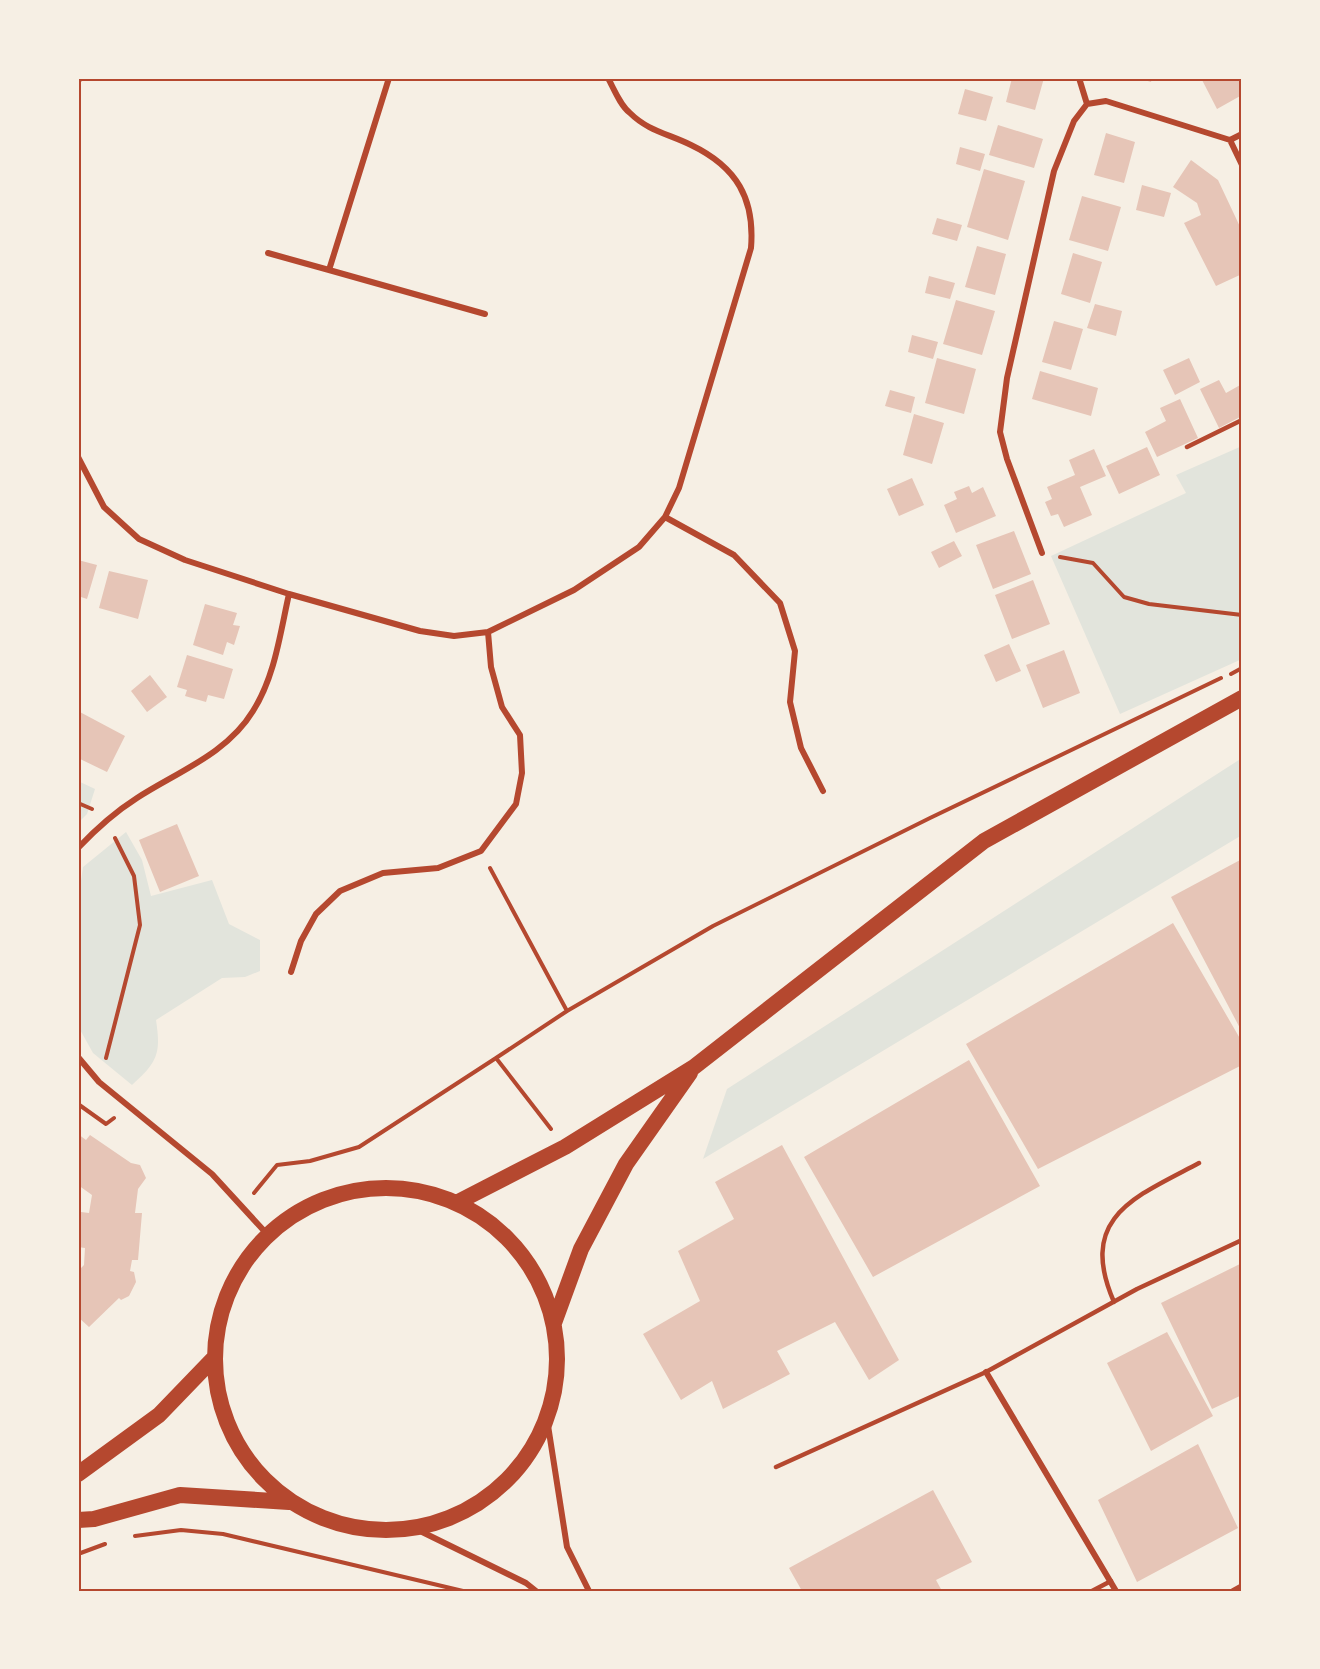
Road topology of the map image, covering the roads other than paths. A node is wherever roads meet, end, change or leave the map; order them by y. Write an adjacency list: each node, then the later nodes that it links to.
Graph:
1 (388, 78): 9 (street)
2 (608, 78): 14 (street)
3 (1079, 78): 4 (street)
4 (1087, 104): 6 (street); 15 (street)
5 (1242, 134): 6 (street)
6 (1230, 140): 7 (street)
7 (1242, 165)
8 (268, 253): 9 (street)
9 (328, 270): 10 (street)
10 (485, 314)
11 (1242, 420): 12 (lane)
12 (1187, 447)
13 (78, 457): 16 (street)
14 (665, 517): 17 (street); 19 (street)
15 (1042, 553)
16 (289, 594): 17 (street); 20 (street)
17 (488, 632): 21 (street)
18 (1242, 698): 23 (highway)
19 (823, 790)
20 (78, 848)
21 (291, 972)
22 (78, 1057): 26 (street)
23 (694, 1067): 25 (highway); 29 (highway)
24 (1199, 1164): 28 (lane)
25 (458, 1202): 26 (highway); 29 (highway)
26 (267, 1233): 30 (highway)
27 (1242, 1240): 28 (lane)
28 (1114, 1302): 31 (lane)
29 (554, 1323): 32 (highway)
30 (213, 1359): 34 (highway); 35 (highway)
31 (986, 1372): 33 (lane); 38 (street)
32 (547, 1419): 37 (highway); 41 (street)
33 (776, 1467)
34 (78, 1474)
35 (289, 1502): 36 (highway); 37 (highway)
36 (78, 1520)
37 (416, 1529): 40 (street)
38 (1111, 1581): 42 (lane); 43 (street)
39 (1242, 1586): 44 (street)
40 (536, 1591)
41 (589, 1591)
42 (1092, 1591)
43 (1116, 1591)
44 (1233, 1591)

